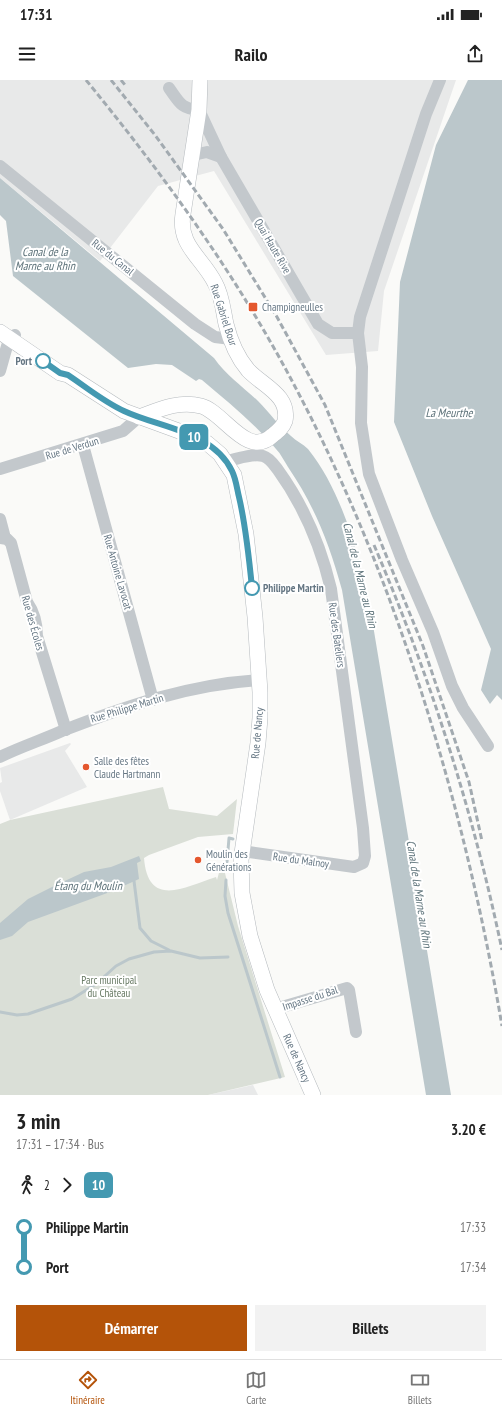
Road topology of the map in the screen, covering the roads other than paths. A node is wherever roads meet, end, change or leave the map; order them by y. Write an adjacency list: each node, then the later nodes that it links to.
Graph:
1 (200, 80): 4 (main road, Rue Gabriel Bour)
2 (440, 80): 10 (street)
3 (169, 88): 4 (street)
4 (199, 110): 5 (street, Quai Haute Rive); 6 (main road, Rue Gabriel Bour)
5 (215, 145): 6 (street); 7 (street, Quai Haute Rive)
6 (193, 149): 7 (street); 12 (main road, Rue Gabriel Bour)
7 (221, 157): 10 (street, Quai Haute Rive)
8 (0, 166): 12 (street, Rue du Canal)
9 (0, 325): 11 (main road, Rue de Nancy)
10 (358, 333): 25 (street)
11 (9, 335): 13 (street); 15 (main road, Rue de Nancy)
12 (231, 339): 14 (main road, Rue Gabriel Bour)
13 (0, 371)
14 (186, 405): 15 (main road, Rue Gabriel Bour); 16 (main road)
15 (138, 417): 16 (main road, Rue de Nancy); 17 (street, Rue de Verdun)
16 (173, 429): 18 (main road, Rue de Nancy)
17 (83, 445): 19 (street, Rue de Verdun); 23 (street, Rue Antoine Lavocat)
18 (227, 461): 22 (main road, Rue de Nancy); 28 (street, Rue des Bateliers)
19 (0, 469)
20 (0, 519): 21 (street, Rue des Écoles)
21 (2, 538): 24 (street, Rue des Écoles)
22 (260, 680): 23 (street, Rue Philippe Martin); 27 (main road, Rue de Nancy)
23 (153, 700): 24 (street, Rue Philippe Martin)
24 (66, 730): 26 (street, Rue Philippe Martin)
25 (488, 746)
26 (0, 757)
27 (242, 851): 28 (street, Rue du Malnoy); 29 (main road, Rue de Nancy)
28 (359, 866)
29 (275, 1009): 30 (street, Impasse du Bal); 31 (main road, Rue de Nancy)
30 (356, 1032)
31 (313, 1095)

